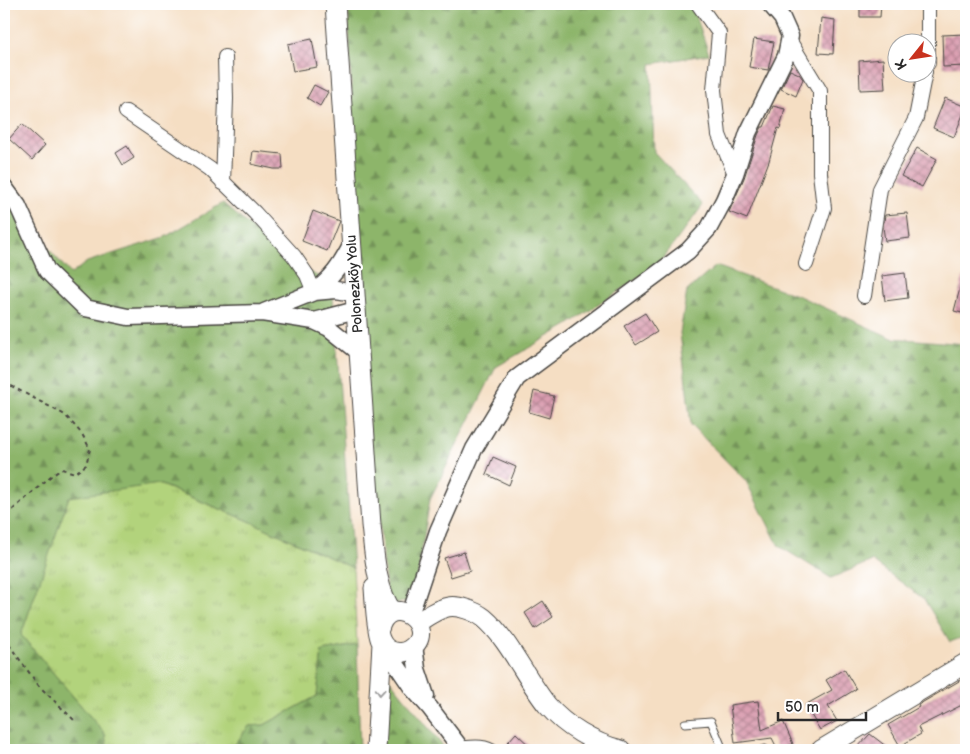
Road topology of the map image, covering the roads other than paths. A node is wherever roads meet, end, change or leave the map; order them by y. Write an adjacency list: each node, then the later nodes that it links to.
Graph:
1 (335, 4): 13 (main road, Polonezköy Yolu)
2 (698, 4): 10 (street)
3 (770, 4): 6 (street)
4 (928, 4): 5 (street)
5 (928, 32)
6 (789, 40): 10 (street); 14 (street)
7 (225, 57): 11 (street)
8 (924, 82): 16 (street)
9 (126, 112): 11 (street)
10 (736, 174): 22 (street)
11 (223, 183): 15 (street)
12 (4, 187): 18 (street)
13 (351, 246): 15 (street); 17 (main road, Polonezköy Yolu)
14 (806, 264)
15 (314, 292): 17 (street); 18 (street)
16 (864, 296)
17 (355, 302): 19 (street); 20 (main road, Polonezköy Yolu)
18 (262, 313): 19 (street)
19 (314, 320): 20 (street)
20 (359, 352): 21 (main road, Polonezköy Yolu)
21 (375, 564): 22 (main road); 23 (main road)
22 (407, 617): 23 (main road); 24 (main road); 29 (main road)
23 (380, 636): 24 (main road); 26 (street); 30 (main road, one-way to 30)
24 (414, 645): 26 (street)
25 (966, 663): 33 (main road)
26 (430, 708): 28 (street)
27 (685, 723): 32 (lane)
28 (460, 748): 31 (lane)
29 (611, 749)
30 (376, 750)
31 (496, 750)
32 (722, 750)
33 (821, 750)

